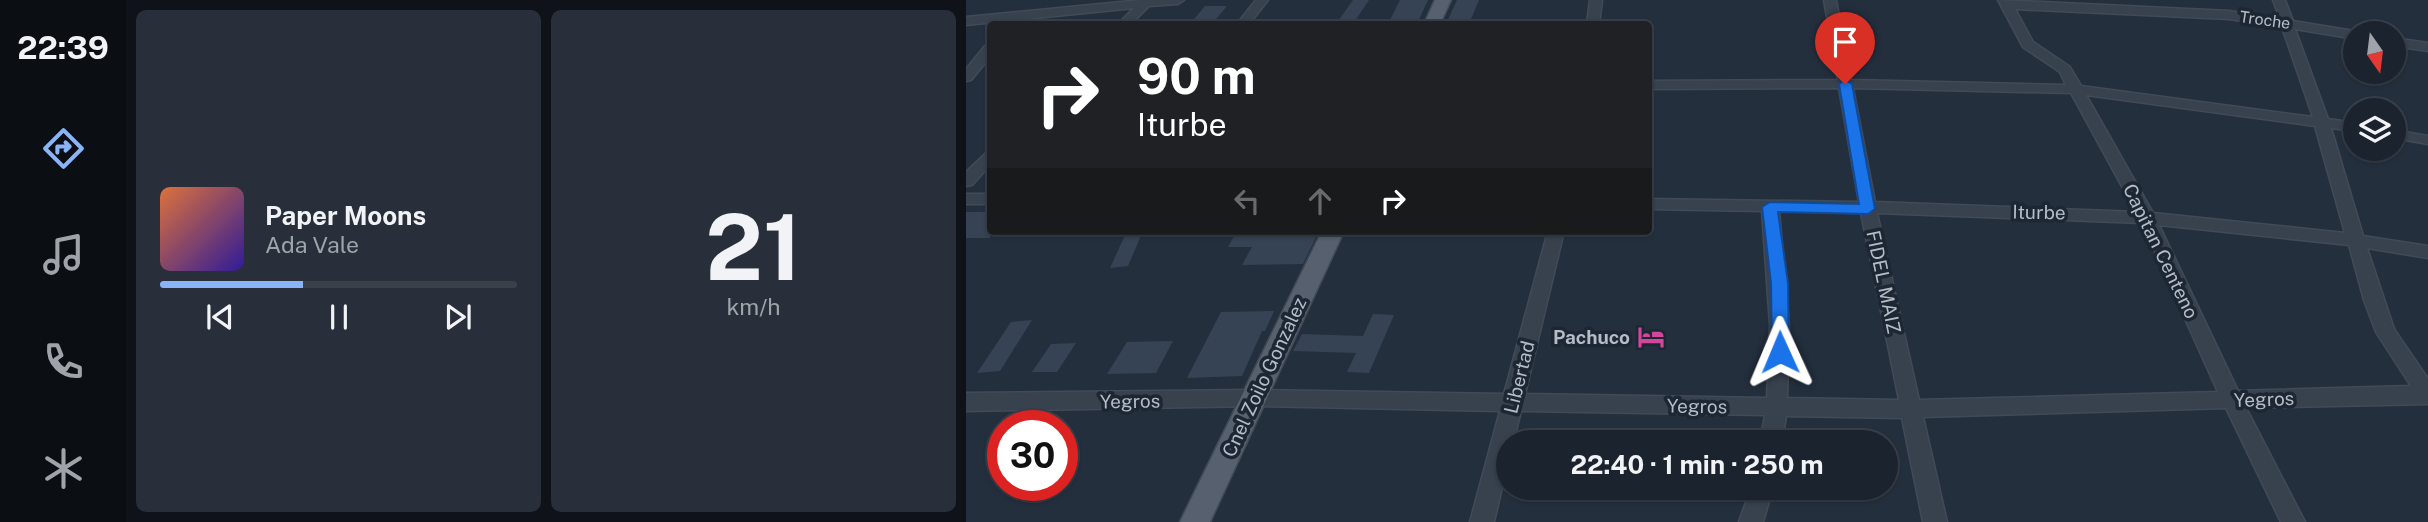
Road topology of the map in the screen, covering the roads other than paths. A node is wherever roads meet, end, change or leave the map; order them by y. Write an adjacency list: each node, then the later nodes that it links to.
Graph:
1 (1178, 0): 7 (street)
2 (1262, 0): 12 (street)
3 (1443, 0): 13 (main road)
4 (1597, 0): 14 (street)
5 (1830, 0): 21 (street, FIDEL MAIZ)
6 (2279, 0): 15 (street)
7 (1147, 2): 10 (street); 11 (street)
8 (2005, 2): 15 (street, Troche); 23 (street, Capitan Centeno)
9 (966, 21): 10 (street)
10 (1014, 21)
11 (1127, 21)
12 (1245, 21)
13 (1433, 21)
14 (1594, 21)
15 (2288, 23): 16 (street, Troche); 24 (street)
16 (2343, 33)
17 (2406, 43): 18 (street)
18 (2428, 47)
19 (987, 52): 20 (street)
20 (966, 77)
21 (1845, 84): 22 (street); 23 (street); 34 (street, FIDEL MAIZ)
22 (1652, 85)
23 (2076, 89): 24 (street); 35 (street, Capitan Centeno)
24 (2320, 120): 25 (street); 38 (street)
25 (2343, 124)
26 (2406, 136): 27 (street)
27 (2428, 140)
28 (987, 159): 29 (street)
29 (967, 179)
30 (966, 199): 31 (street)
31 (987, 199)
32 (1652, 204): 33 (street, Iturbe)
33 (1770, 207): 34 (street, Iturbe); 45 (street)
34 (1868, 209): 35 (street, Iturbe); 46 (street, FIDEL MAIZ)
35 (2148, 219): 38 (street, Iturbe); 42 (street, Capitan Centeno)
36 (1331, 235): 41 (main road, Cnel Zoilo Gonzalez)
37 (1555, 235): 44 (street, Libertad)
38 (2357, 239): 39 (street, Iturbe); 40 (street)
39 (2428, 252)
40 (2427, 395): 42 (street, Yegros)
41 (1254, 398): 43 (street, Yegros); 44 (street, Yegros); 49 (main road, Cnel Zoilo Gonzalez)
42 (2232, 400): 46 (street, Yegros); 53 (street, Capitan Centeno)
43 (966, 402)
44 (1513, 403): 45 (street, Yegros); 50 (street, Libertad)
45 (1778, 407): 46 (street, Yegros); 47 (street)
46 (1911, 409): 52 (street, FIDEL MAIZ)
47 (1774, 430)
48 (1758, 500): 51 (street)
49 (1195, 522)
50 (1482, 522)
51 (1751, 522)
52 (1936, 522)
53 (2292, 522)

